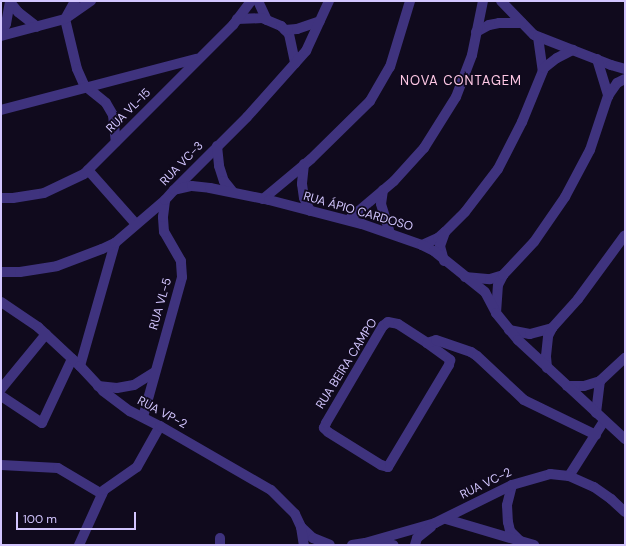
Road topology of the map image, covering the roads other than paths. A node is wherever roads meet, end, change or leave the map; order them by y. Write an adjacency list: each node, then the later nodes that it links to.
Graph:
1 (75, 1): 10 (street)
2 (91, 1): 10 (street)
3 (251, 1): 11 (street, RUA VL-15)
4 (258, 1): 12 (street)
5 (329, 1): 13 (street, RUA VC-3)
6 (410, 1): 33 (street)
7 (483, 1): 18 (street)
8 (501, 1): 14 (street)
9 (10, 2): 15 (street); 17 (street)
10 (65, 19): 15 (street); 28 (street)
11 (237, 19): 12 (street); 22 (street, RUA VL-15)
12 (267, 20): 16 (street)
13 (320, 21): 16 (street); 24 (street, RUA VC-3)
14 (522, 22): 18 (street); 20 (street)
15 (37, 26): 19 (street)
16 (285, 30): 24 (street)
17 (1, 32)
18 (476, 32): 36 (street)
19 (1, 36)
20 (538, 37): 21 (street); 26 (street)
21 (573, 50): 23 (street); 26 (street)
22 (198, 59): 28 (street); 31 (street, RUA VL-15)
23 (597, 59): 25 (street); 29 (street)
24 (295, 63): 32 (street, RUA VC-3)
25 (625, 69)
26 (542, 71): 44 (street)
27 (625, 79): 29 (street)
28 (87, 88): 30 (street); 31 (street)
29 (608, 96): 51 (street)
30 (1, 110)
31 (116, 142): 34 (street, RUA VL-15)
32 (218, 146): 35 (street, RUA VC-3); 37 (street)
33 (304, 164): 39 (street); 41 (street)
34 (88, 170): 38 (street, RUA VL-15); 43 (street)
35 (174, 190): 37 (street, RUA ÁPIO CARDOSO); 40 (street, RUA VC-3)
36 (383, 190): 42 (street); 45 (street)
37 (233, 192): 39 (street, RUA ÁPIO CARDOSO)
38 (1, 198)
39 (263, 199): 41 (street, RUA ÁPIO CARDOSO)
40 (165, 200): 43 (street, RUA VC-3); 63 (street, RUA VL-5)
41 (310, 211): 42 (street, RUA ÁPIO CARDOSO)
42 (348, 220): 45 (street, RUA ÁPIO CARDOSO)
43 (136, 224): 47 (street, RUA VC-3)
44 (444, 232): 48 (street); 49 (street)
45 (390, 233): 48 (street, RUA ÁPIO CARDOSO)
46 (625, 235): 55 (street)
47 (115, 243): 50 (street, RUA VC-3); 61 (street)
48 (422, 245): 49 (street, RUA ÁPIO CARDOSO)
49 (444, 261): 52 (street, RUA ÁPIO CARDOSO)
50 (1, 272)
51 (503, 275): 52 (street); 54 (street)
52 (465, 277): 54 (street, RUA ÁPIO CARDOSO)
53 (1, 302): 57 (street, RUA VP-2)
54 (496, 312): 56 (street, RUA ÁPIO CARDOSO)
55 (552, 328): 56 (street); 62 (street)
56 (509, 330): 62 (street, RUA ÁPIO CARDOSO)
57 (46, 334): 60 (street, RUA VP-2); 67 (street)
58 (427, 343): 58 (street, RUA BEIRA CAMPO); 72 (street)
59 (625, 358): 64 (street)
60 (72, 359): 61 (street, RUA VP-2); 68 (street)
61 (80, 366): 65 (street, RUA VP-2)
62 (547, 368): 66 (street, RUA ÁPIO CARDOSO)
63 (155, 372): 65 (street); 70 (street, RUA VL-5)
64 (600, 382): 66 (street); 69 (street)
65 (98, 386): 70 (street, RUA VP-2)
66 (567, 386): 69 (street, RUA ÁPIO CARDOSO)
67 (1, 389)
68 (1, 396)
69 (600, 417): 72 (street); 73 (street, RUA ÁPIO CARDOSO)
70 (143, 418): 71 (street, RUA VP-2)
71 (160, 426): 77 (street); 81 (street, RUA VP-2)
72 (596, 435): 75 (street)
73 (625, 439)
74 (1, 465): 77 (street)
75 (569, 476): 76 (street, RUA VC-2); 78 (street, RUA VC-2)
76 (512, 485): 79 (street, RUA VC-2); 83 (street)
77 (102, 494): 84 (street)
78 (625, 512)
79 (446, 519): 80 (street, RUA VC-2); 83 (street)
80 (435, 523): 82 (street, RUA VC-2); 89 (street)
81 (301, 527): 85 (street, RUA VP-2); 86 (street)
82 (374, 541): 87 (street, RUA VC-2); 88 (street)
83 (522, 542): 90 (street)
84 (79, 545)
85 (304, 545)
86 (330, 545)
87 (352, 545)
88 (394, 545)
89 (415, 545)
90 (534, 545)

